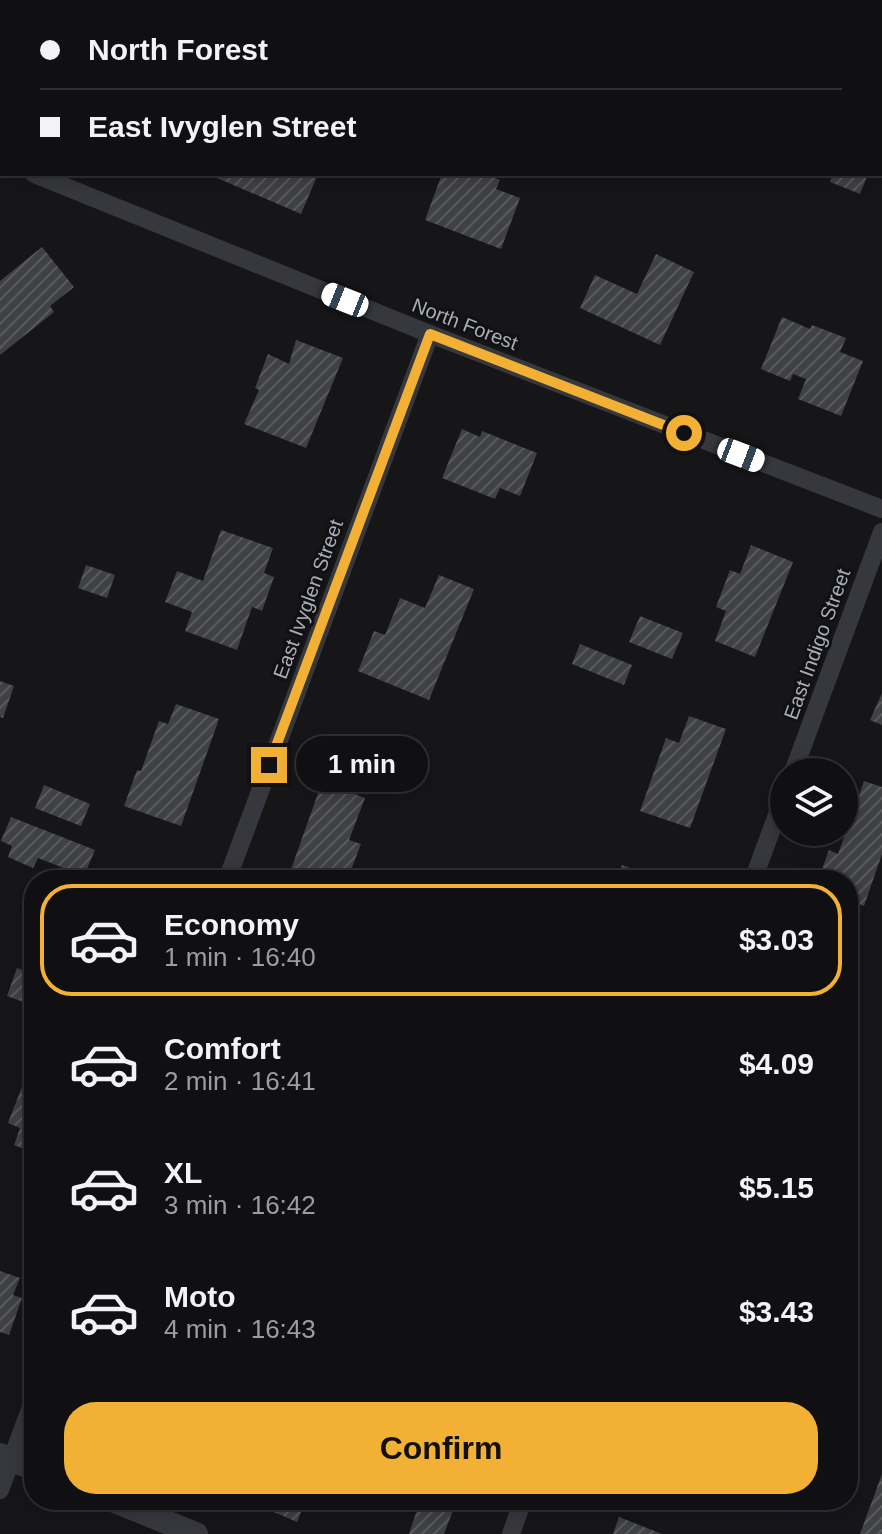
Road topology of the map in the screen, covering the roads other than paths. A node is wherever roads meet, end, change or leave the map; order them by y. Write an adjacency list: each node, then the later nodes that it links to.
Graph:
1 (39, 176): 2 (street, North Forest)
2 (430, 334): 3 (street, North Forest); 7 (street, East Ivyglen Street)
3 (882, 509)
4 (882, 532): 5 (street, East Indigo Street)
5 (798, 758)
6 (770, 834): 8 (street)
7 (231, 870)
8 (757, 870)
9 (24, 1432): 10 (street)
10 (15, 1461): 11 (street)
11 (0, 1490)
12 (137, 1510): 14 (street)
13 (519, 1510): 15 (street)
14 (196, 1534)
15 (511, 1534)

